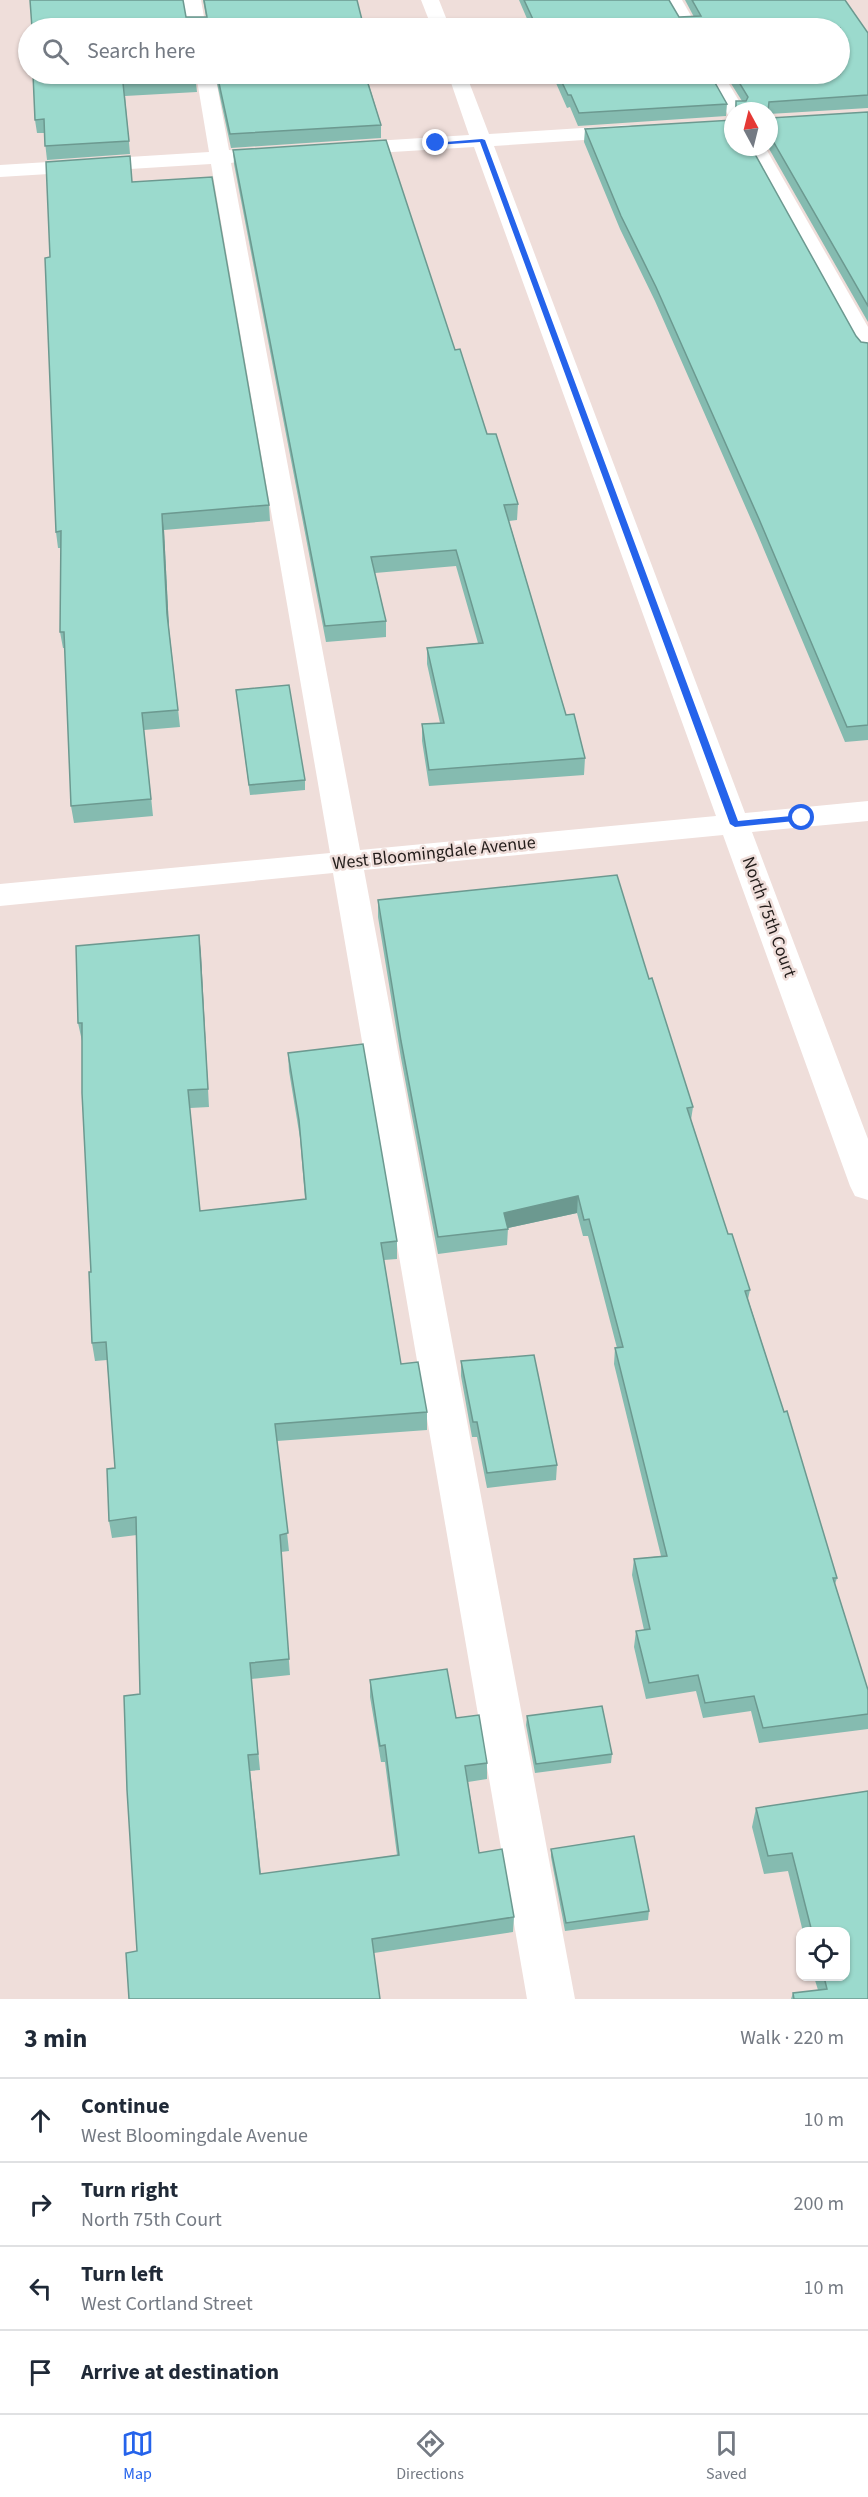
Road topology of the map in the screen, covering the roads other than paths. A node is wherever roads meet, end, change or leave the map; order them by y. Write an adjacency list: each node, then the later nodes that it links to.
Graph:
1 (192, 0): 4 (street)
2 (430, 0): 5 (street)
3 (673, 0): 6 (street)
4 (195, 18)
5 (437, 18)
6 (683, 18)
7 (207, 84): 16 (street)
8 (461, 84): 12 (street, North 75th Court)
9 (717, 84): 10 (street)
10 (724, 103)
11 (653, 130): 12 (street)
12 (482, 140): 13 (street); 20 (street, North 75th Court)
13 (322, 151)
14 (254, 155): 16 (street)
15 (760, 156): 18 (street)
16 (220, 157): 17 (street); 21 (street)
17 (0, 171)
18 (868, 348)
19 (868, 811): 20 (street, West Bloomingdale Avenue)
20 (735, 824): 21 (street, West Bloomingdale Avenue); 23 (street, North 75th Court)
21 (347, 861): 22 (street, West Bloomingdale Avenue); 24 (street)
22 (0, 894)
23 (868, 1186)
24 (550, 1999)

